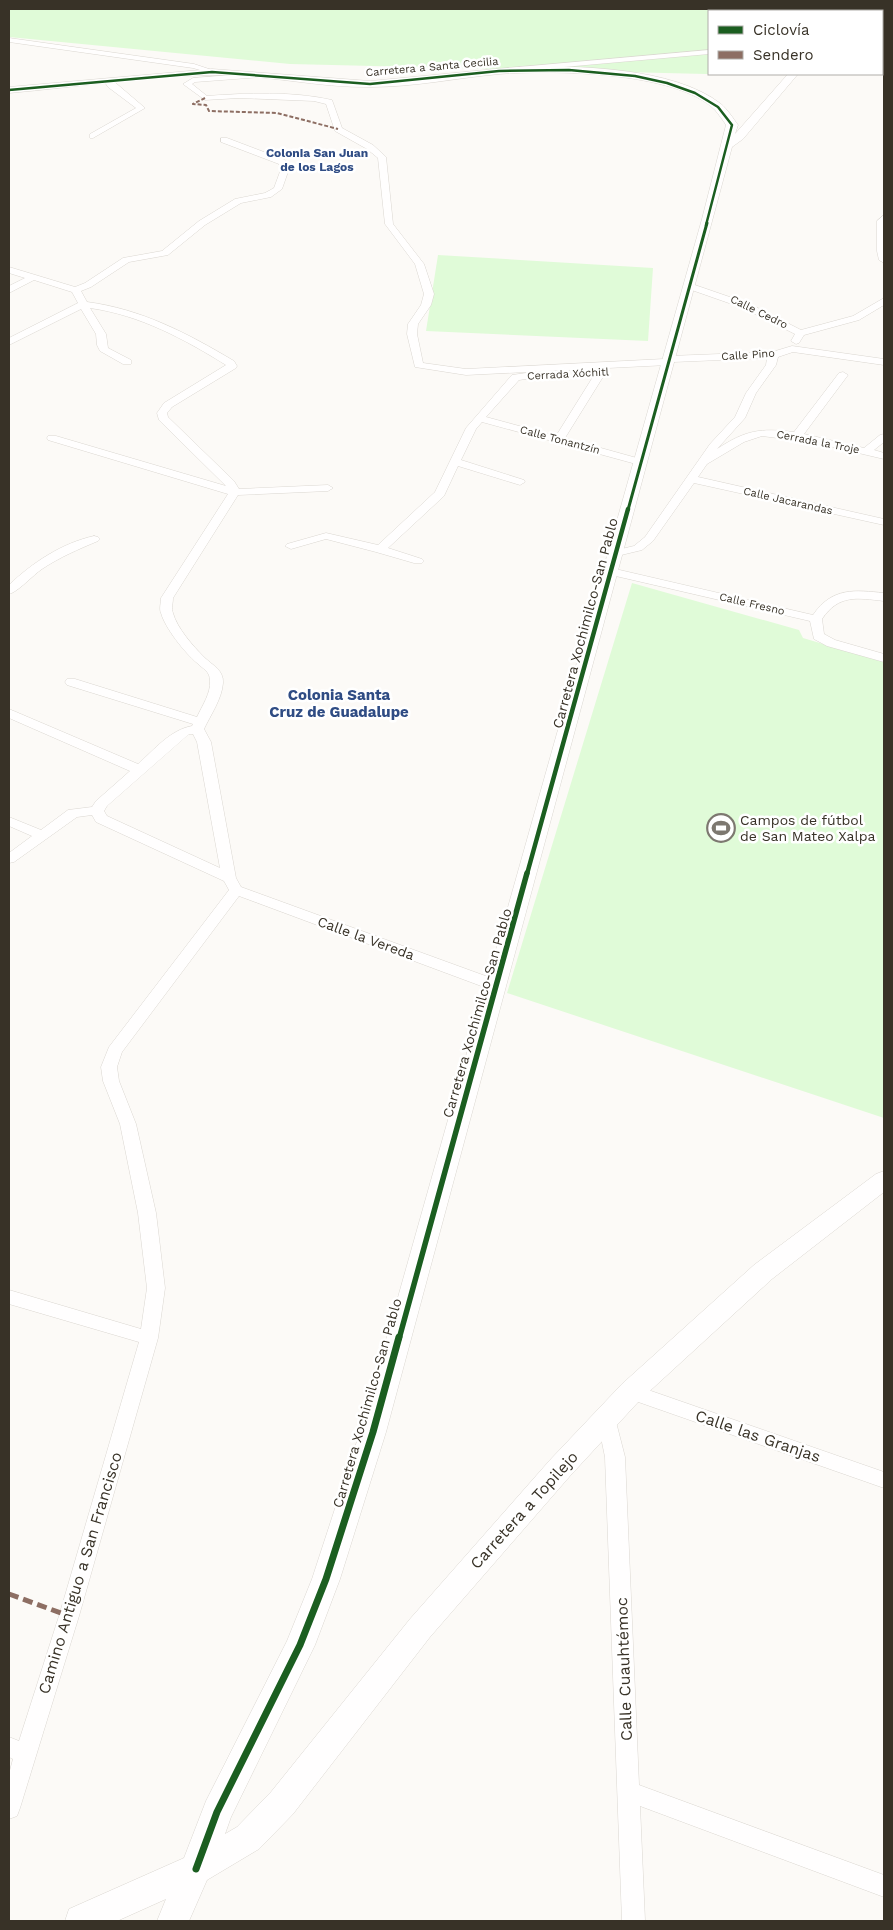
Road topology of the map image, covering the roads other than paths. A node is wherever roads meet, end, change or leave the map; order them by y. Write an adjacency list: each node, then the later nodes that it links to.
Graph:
1 (9, 40): 4 (street)
2 (708, 52): 3 (street)
3 (517, 70): 5 (street, Carretera a Santa Cecilia); 11 (street, Carretera a Santa Cecilia)
4 (214, 72): 5 (street, Carretera a Santa Cecilia); 7 (street, Carretera a Santa Cecilia)
5 (258, 75): 27 (street)
6 (792, 75): 11 (street)
7 (108, 81): 8 (street, Carretera a Santa Cecilia); 9 (street)
8 (9, 90)
9 (93, 136)
10 (224, 140): 18 (street)
11 (728, 145): 16 (street, Carretera Xochimilco-San Pablo)
12 (884, 218): 13 (street)
13 (884, 260)
14 (9, 270): 15 (street)
15 (32, 278): 17 (street); 18 (street)
16 (689, 286): 21 (street, Calle Cedro); 27 (street, Carretera Xochimilco-San Pablo)
17 (9, 290)
18 (76, 290): 20 (street)
19 (884, 300): 21 (street)
20 (83, 304): 22 (street); 25 (street); 43 (street)
21 (800, 332): 23 (street)
22 (9, 342)
23 (792, 349): 24 (street, Calle Pino); 26 (street, Calle Pino)
24 (773, 355): 27 (street, Calle Pino); 39 (street)
25 (127, 362)
26 (884, 362)
27 (668, 364): 28 (street, Cerrada Xóchitl); 38 (street, Carretera Xochimilco-San Pablo)
28 (601, 372): 30 (street, Cerrada Xóchitl); 34 (street)
29 (842, 375): 31 (street)
30 (479, 418): 34 (street, Calle Tonantzín); 37 (street, Cerrada Xóchitl)
31 (797, 436): 35 (street, Cerrada la Troje); 39 (street, Cerrada la Troje)
32 (884, 437): 35 (street)
33 (52, 438): 43 (street)
34 (559, 440): 38 (street, Calle Tonantzín)
35 (867, 451): 36 (street, Cerrada la Troje)
36 (884, 456)
37 (455, 462): 41 (street); 47 (street, Cerrada Xóchitl)
38 (640, 462): 49 (street, Carretera Xochimilco-San Pablo)
39 (700, 464): 40 (street)
40 (691, 479): 44 (street, Calle Jacarandas); 49 (street)
41 (520, 482)
42 (328, 488): 43 (street)
43 (235, 492): 56 (street)
44 (884, 522)
45 (94, 539): 50 (street)
46 (292, 546): 47 (street)
47 (380, 549): 48 (street)
48 (418, 562)
49 (614, 562): 52 (street, Calle Fresno); 63 (street, Carretera Xochimilco-San Pablo)
50 (9, 591)
51 (884, 597): 52 (street)
52 (816, 619): 53 (street)
53 (884, 658)
54 (71, 682): 56 (street)
55 (9, 713): 57 (street)
56 (199, 726): 57 (street); 62 (street)
57 (140, 770): 58 (street)
58 (97, 811): 60 (street); 62 (street, Calle la Vereda)
59 (9, 821): 60 (street)
60 (41, 835): 61 (street)
61 (9, 859)
62 (233, 884): 63 (street, Calle la Vereda); 66 (street, Camino Antiguo a San Francisco)
63 (497, 986): 73 (street, Carretera Xochimilco-San Pablo)
64 (884, 1180): 67 (street, Carretera a Topilejo)
65 (9, 1297): 66 (street)
66 (148, 1338): 70 (street, Camino Antiguo a San Francisco)
67 (631, 1392): 68 (street, Carretera a Topilejo); 69 (street, Calle las Granjas)
68 (606, 1418): 71 (street, Calle Cuauhtémoc); 73 (street, Carretera a Topilejo)
69 (884, 1480)
70 (17, 1750): 72 (street, Camino Antiguo a San Francisco)
71 (629, 1792): 74 (street); 77 (street, Calle Cuauhtémoc)
72 (9, 1808)
73 (196, 1869): 75 (street, Carretera a Topilejo); 76 (street, Carretera Xochimilco-San Pablo)
74 (884, 1886)
75 (82, 1921)
76 (173, 1921)
77 (633, 1921)

